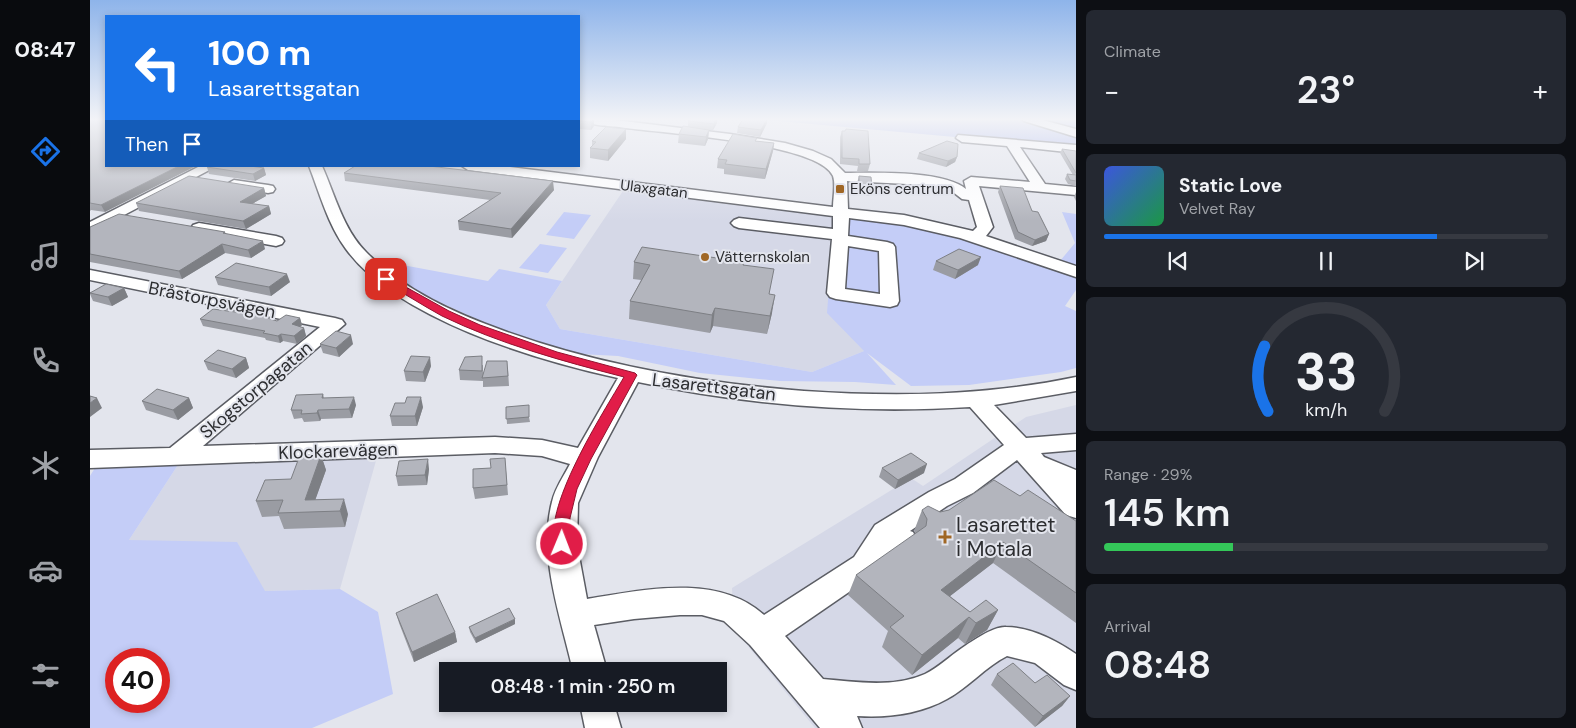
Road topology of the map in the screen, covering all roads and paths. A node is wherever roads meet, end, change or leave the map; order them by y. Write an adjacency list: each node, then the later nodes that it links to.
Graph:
1 (804, 153): 6 (street)
2 (1018, 153): 7 (street)
3 (315, 167): 22 (street, Lasarettsgatan)
4 (479, 167): 10 (street, Ulaxgatan)
5 (213, 176): 8 (street); 11 (street)
6 (840, 177): 10 (street); 16 (street)
7 (1041, 188): 9 (street); 16 (street)
8 (268, 189)
9 (1076, 192)
10 (840, 211): 16 (street, Ulaxgatan); 17 (street)
11 (117, 214): 12 (street); 15 (street)
12 (145, 219)
13 (739, 222): 17 (street)
14 (183, 225): 18 (street)
15 (90, 228)
16 (971, 236): 19 (street, Ulaxgatan)
17 (840, 238): 17 (street)
18 (276, 241)
19 (1076, 272)
20 (90, 276): 21 (street, Bråstorpsvägen)
21 (335, 324): 27 (street, Skogstorpagatan)
22 (631, 375): 24 (street, Lasarettsgatan); 29 (street)
23 (1076, 384): 24 (street, Lasarettsgatan)
24 (977, 400): 26 (street)
25 (1076, 442): 26 (street)
26 (1026, 454): 30 (street); 31 (street); 32 (street)
27 (176, 456): 28 (street, Klockarevägen); 29 (street, Klockarevägen)
28 (90, 459)
29 (585, 459): 36 (street)
30 (1076, 481)
31 (964, 486): 33 (street); 35 (street)
32 (1076, 508)
33 (932, 520)
34 (903, 540): 35 (street)
35 (866, 564): 37 (street)
36 (576, 614): 37 (street); 38 (street)
37 (762, 634): 40 (street)
38 (588, 662)
39 (1076, 674): 40 (street)
40 (813, 694): 43 (street)
41 (599, 712): 42 (street)
42 (603, 728)
43 (844, 728)

